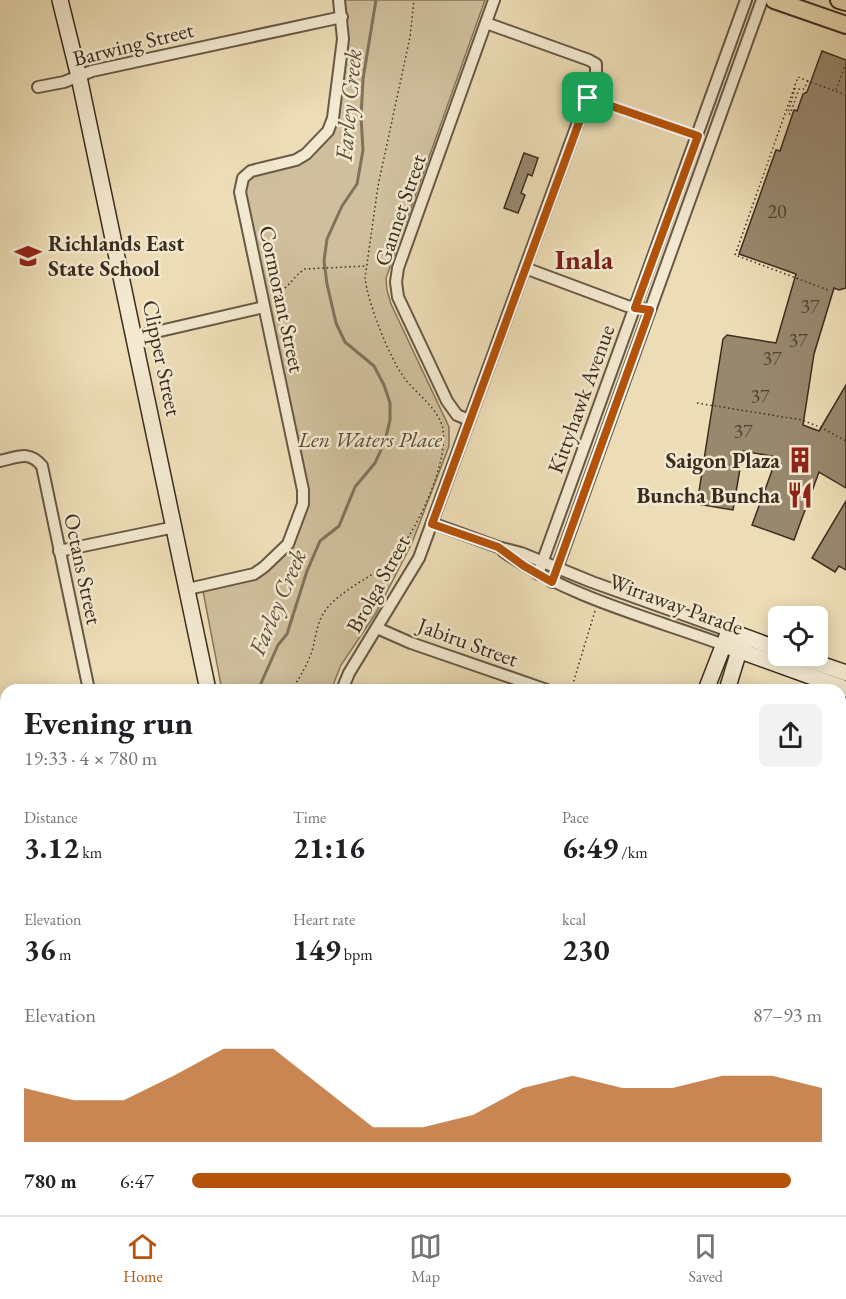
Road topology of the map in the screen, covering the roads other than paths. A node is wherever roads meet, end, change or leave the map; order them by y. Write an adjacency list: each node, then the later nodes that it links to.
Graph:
1 (60, 0): 12 (street, Clipper Street)
2 (339, 0): 9 (street, Cormorant Street)
3 (494, 0): 10 (street, Gannet Street)
4 (746, 0): 16 (street, Kittyhawk Avenue)
5 (762, 0): 17 (street, Kittyhawk Avenue)
6 (774, 0): 11 (main road)
7 (839, 0): 8 (main road)
8 (846, 2)
9 (342, 17): 12 (street, Barwing Street); 15 (street, Cormorant Street)
10 (486, 23): 14 (street, Brolga Street); 19 (street, Gannet Street)
11 (846, 25)
12 (79, 76): 13 (street, Barwing Street); 18 (street, Clipper Street)
13 (38, 87)
14 (525, 268): 16 (street); 19 (street, Brolga Street)
15 (263, 302): 18 (street); 29 (street, Cormorant Street)
16 (635, 308): 17 (street); 25 (street, Kittyhawk Avenue)
17 (650, 310): 26 (street, Kittyhawk Avenue)
18 (134, 337): 22 (street, Clipper Street)
19 (469, 420): 21 (street, Brolga Street)
20 (0, 461): 24 (street, Octans Street)
21 (432, 524): 23 (street, Wirraway Parade); 30 (street, Brolga Street)
22 (175, 526): 24 (street); 29 (street, Clipper Street)
23 (498, 547): 25 (street, Wirraway Parade); 27 (street, Wirraway Parade)
24 (60, 551): 36 (street, Octans Street)
25 (543, 561): 26 (street, Wirraway Parade); 27 (street, Kittyhawk Avenue)
26 (557, 568): 28 (street, Kittyhawk Avenue); 31 (street, Wirraway Parade)
27 (538, 574): 28 (street, Wirraway Parade)
28 (552, 582): 31 (street, Wirraway Parade)
29 (188, 589): 37 (street, Clipper Street)
30 (377, 628): 38 (street, Brolga Street); 39 (street, Jabiru Street)
31 (726, 638): 32 (street, Wirraway Parade); 40 (street)
32 (742, 644): 33 (street, Wirraway Parade); 41 (street); 42 (street, Wirraway Parade)
33 (768, 648)
34 (826, 666): 35 (street)
35 (846, 673)
36 (88, 684)
37 (207, 684)
38 (344, 684)
39 (530, 684)
40 (708, 684)
41 (729, 684)
42 (834, 684)

